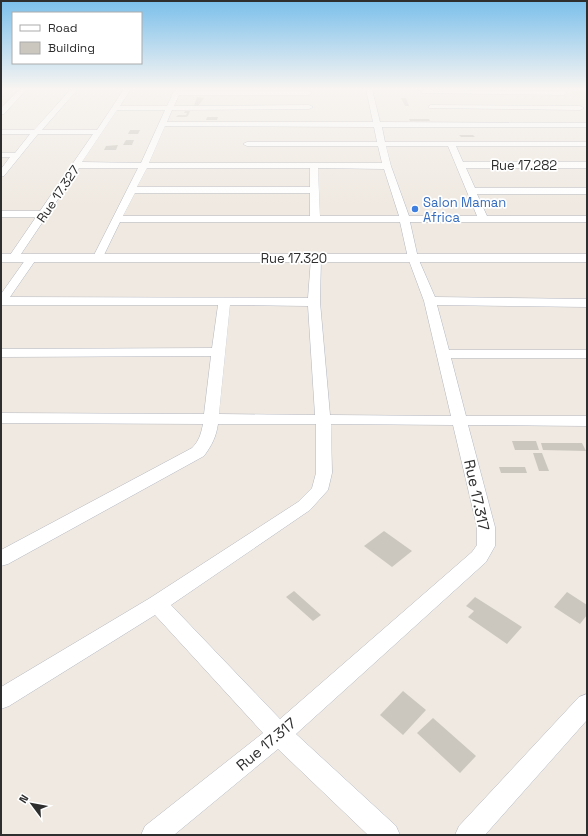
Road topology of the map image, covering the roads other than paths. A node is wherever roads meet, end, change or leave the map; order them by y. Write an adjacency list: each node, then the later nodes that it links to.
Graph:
1 (40, 128): 7 (street)
2 (101, 128): 8 (street, Rue 17.327)
3 (160, 128): 17 (street)
4 (378, 128): 10 (street, Rue 17.317)
5 (560, 128): 12 (street)
6 (1, 132): 7 (street)
7 (36, 132): 8 (street); 15 (street)
8 (98, 132): 16 (street, Rue 17.327)
9 (247, 144): 10 (street)
10 (381, 144): 11 (street); 21 (street, Rue 17.317)
11 (451, 144): 12 (street); 19 (street)
12 (573, 144): 13 (street)
13 (587, 144)
14 (1, 155): 15 (street)
15 (18, 155): 22 (street)
16 (78, 165): 17 (street); 28 (street, Rue 17.327)
17 (144, 165): 18 (street); 23 (street)
18 (314, 165): 21 (street); 24 (street)
19 (461, 165): 20 (street, Rue 17.282); 25 (street)
20 (587, 165)
21 (387, 166): 32 (street, Rue 17.317)
22 (1, 174)
23 (132, 190): 24 (street); 29 (street)
24 (313, 190): 30 (street)
25 (472, 191): 26 (street); 33 (street)
26 (587, 191)
27 (1, 214): 28 (street)
28 (44, 214): 35 (street, Rue 17.327)
29 (117, 219): 30 (street); 34 (street)
30 (315, 219): 32 (street)
31 (587, 219): 33 (street)
32 (405, 220): 33 (street); 38 (street, Rue 17.317)
33 (484, 220)
34 (98, 257): 36 (street, Rue 17.320); 37 (street, Rue 17.320)
35 (7, 258): 36 (street, Rue 17.320)
36 (32, 258): 40 (street)
37 (316, 258): 38 (street, Rue 17.320); 43 (street)
38 (413, 258): 39 (street, Rue 17.320); 41 (street, Rue 17.317)
39 (587, 258)
40 (1, 301): 42 (street)
41 (430, 301): 44 (street); 47 (street, Rue 17.317)
42 (224, 302): 43 (street); 46 (street)
43 (314, 302): 51 (street)
44 (587, 303)
45 (1, 352): 46 (street)
46 (219, 352): 50 (street)
47 (442, 354): 48 (street); 52 (street, Rue 17.317)
48 (587, 354)
49 (1, 418): 50 (street)
50 (210, 419): 51 (street); 54 (street)
51 (322, 419): 52 (street); 55 (street)
52 (460, 420): 53 (street); 58 (street, Rue 17.317)
53 (587, 420)
54 (1, 559)
55 (157, 604): 56 (street); 58 (street)
56 (1, 699)
57 (587, 704): 61 (street)
58 (279, 734): 59 (street, Rue 17.317); 60 (street)
59 (154, 835)
60 (386, 835)
61 (468, 835)

